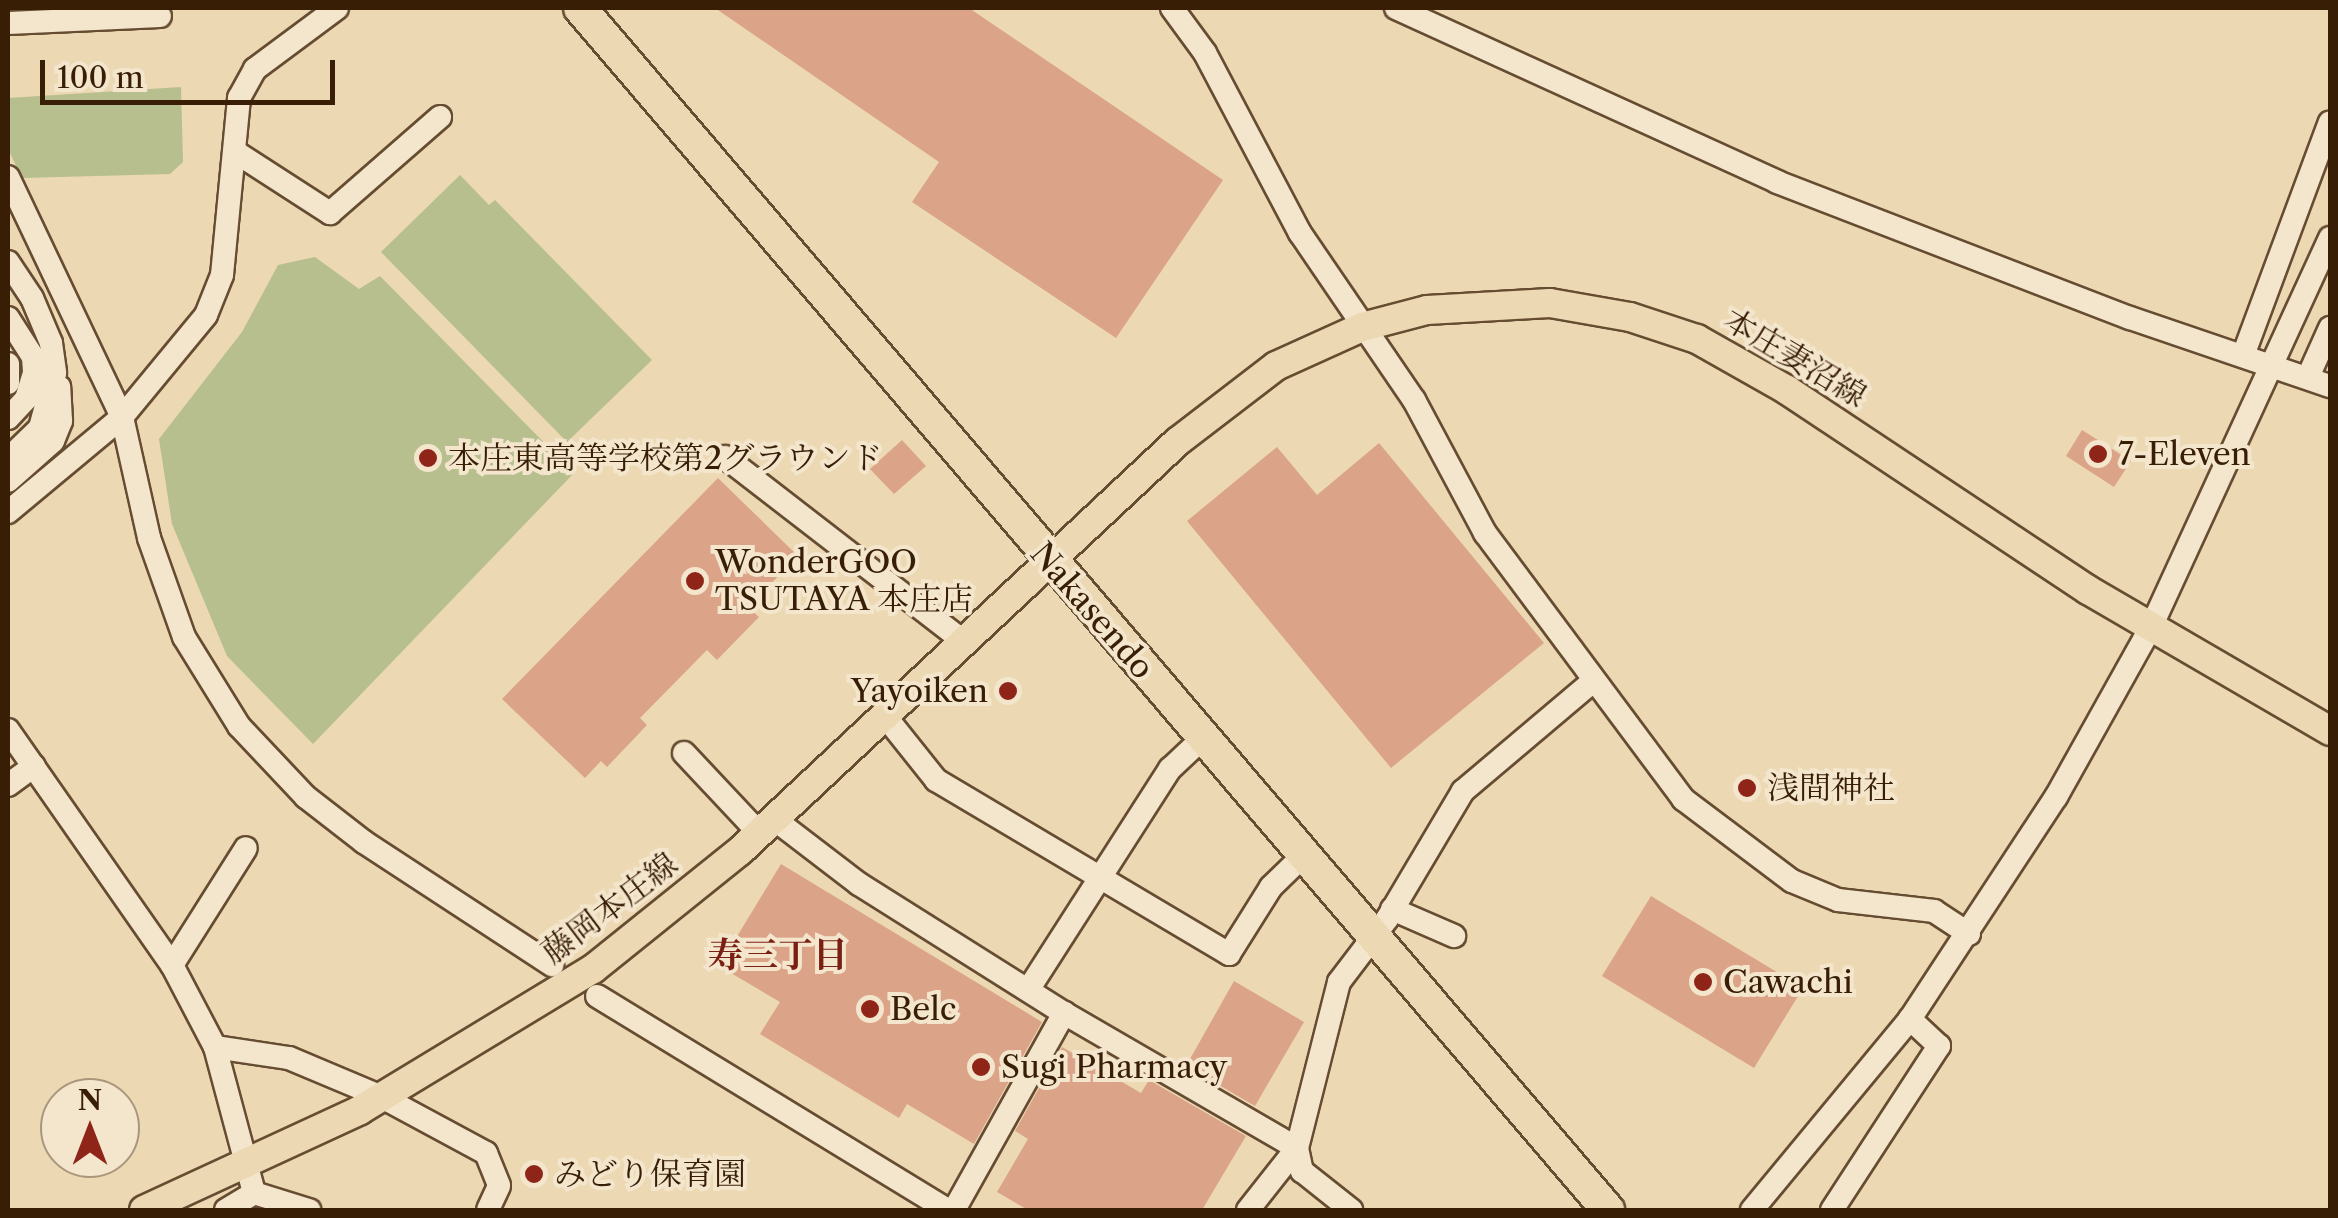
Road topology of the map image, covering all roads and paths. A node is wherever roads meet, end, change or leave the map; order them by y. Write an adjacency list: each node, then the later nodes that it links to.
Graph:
1 (337, 8): 9 (street)
2 (580, 8): 30 (highway, Nakasendo)
3 (1172, 8): 16 (street)
4 (1396, 8): 18 (street)
5 (160, 16): 6 (street)
6 (8, 23)
7 (440, 117): 9 (street)
8 (2330, 122): 18 (street)
9 (238, 153): 24 (street)
10 (8, 177): 12 (street)
11 (8, 223): 12 (street)
12 (32, 225): 24 (street)
13 (2330, 238): 20 (street)
14 (8, 262): 21 (street)
15 (8, 318): 25 (street)
16 (1362, 327): 30 (main road, 本庄妻沼線); 31 (main road, 本庄妻沼線); 33 (street)
17 (2330, 328): 23 (street)
18 (2244, 353): 20 (street)
19 (8, 364): 22 (street)
20 (2277, 366): 23 (street); 31 (street)
21 (55, 372): 27 (street); 28 (street)
22 (8, 382)
23 (2319, 382)
24 (122, 417): 29 (street); 50 (street)
25 (8, 418)
26 (725, 457): 32 (street)
27 (8, 460)
28 (8, 481)
29 (8, 512)
30 (1049, 562): 32 (main road, 藤岡本庄線); 37 (highway, Nakasendo)
31 (2152, 625): 36 (main road, 本庄妻沼線); 46 (street)
32 (964, 642): 34 (main road, 藤岡本庄線)
33 (1590, 683): 45 (street); 46 (street)
34 (884, 716): 41 (main road, 藤岡本庄線); 44 (street)
35 (8, 730): 39 (street)
36 (2330, 731)
37 (1202, 739): 43 (highway, Nakasendo); 44 (street)
38 (684, 754): 41 (street)
39 (34, 766): 40 (street); 49 (street)
40 (8, 786)
41 (766, 826): 51 (street); 56 (main road, 藤岡本庄線)
42 (246, 848): 49 (street)
43 (1303, 856): 44 (street); 48 (highway, Nakasendo)
44 (1099, 877): 51 (street)
45 (1392, 909): 47 (street); 48 (street)
46 (1970, 934): 54 (street)
47 (1454, 936)
48 (1373, 937): 57 (street); 66 (highway, Nakasendo)
49 (172, 965): 55 (street)
50 (552, 965)
51 (1028, 990): 53 (street)
52 (597, 996): 63 (street)
53 (1064, 1013): 57 (street); 63 (street)
54 (1910, 1019): 67 (street); 68 (street)
55 (215, 1047): 56 (street); 58 (street)
56 (382, 1097): 58 (main road, 藤岡本庄線); 62 (street)
57 (1297, 1148): 64 (street); 65 (street)
58 (248, 1180): 59 (main road, 藤岡本庄線); 60 (street); 61 (street)
59 (144, 1210)
60 (226, 1210)
61 (309, 1210)
62 (488, 1210)
63 (951, 1210)
64 (1248, 1210)
65 (1350, 1210)
66 (1608, 1210)
67 (1752, 1210)
68 (1832, 1210)

